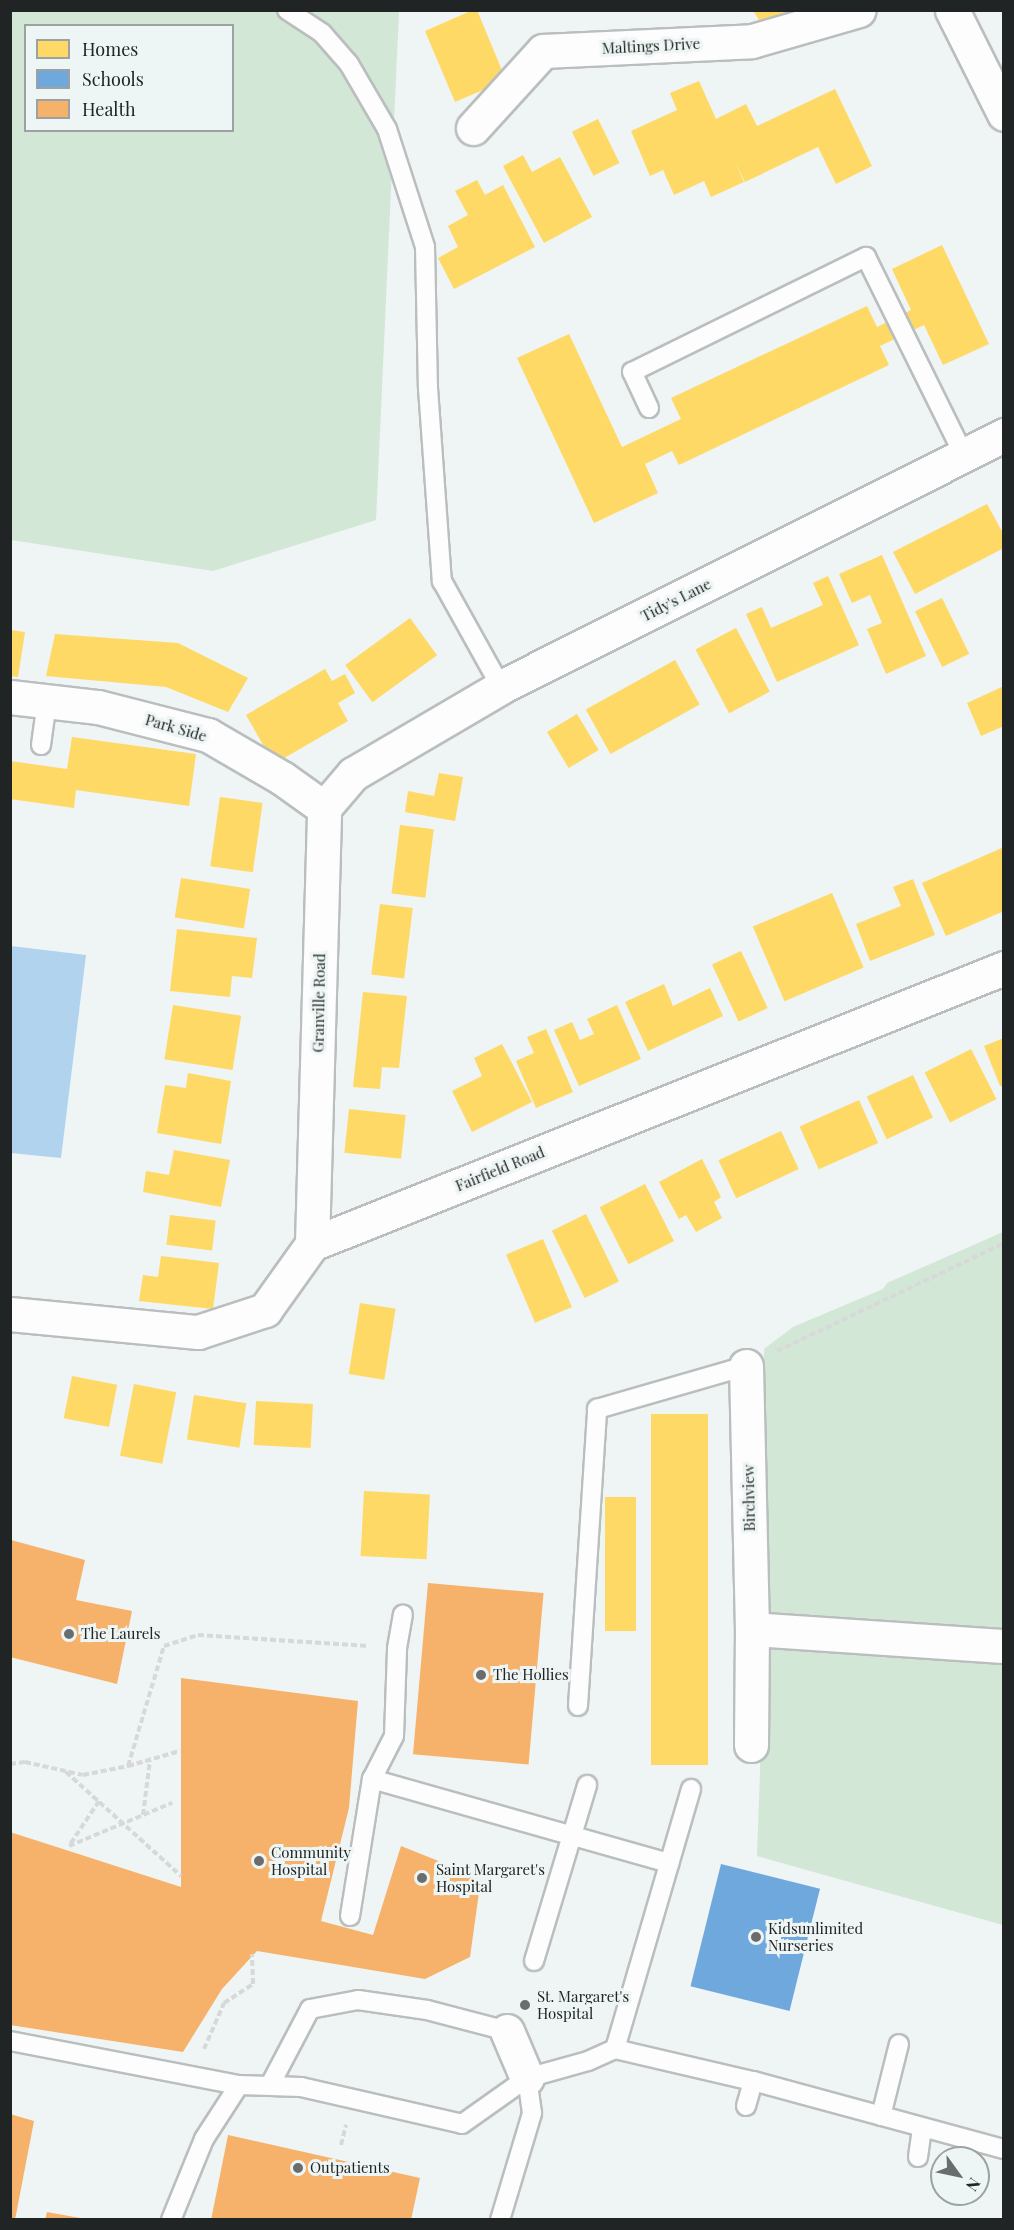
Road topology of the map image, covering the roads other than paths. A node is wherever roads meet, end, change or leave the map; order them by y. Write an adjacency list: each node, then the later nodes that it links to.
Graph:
1 (287, 10): 9 (lane)
2 (859, 10): 5 (street, Maltings Drive)
3 (952, 10): 4 (street)
4 (1004, 114)
5 (473, 128)
6 (649, 408): 8 (lane)
7 (1004, 435): 8 (street, Tidy's Lane)
8 (964, 455): 9 (street, Tidy's Lane)
9 (501, 687): 13 (street, Tidy's Lane)
10 (10, 697): 11 (street, Park Side)
11 (47, 701): 12 (lane); 13 (street, Park Side)
12 (41, 745)
13 (324, 808): 15 (street, Granville Road)
14 (1004, 968): 15 (street, Fairfield Road)
15 (312, 1244): 16 (street)
16 (10, 1314)
17 (746, 1366): 19 (street, Birchview); 21 (lane)
18 (403, 1615): 23 (lane)
19 (752, 1629): 20 (street); 22 (street, Birchview)
20 (1004, 1646)
21 (578, 1706)
22 (751, 1745)
23 (372, 1779): 26 (lane); 28 (lane)
24 (587, 1785): 26 (lane)
25 (691, 1790): 27 (lane)
26 (572, 1836): 27 (lane); 29 (lane)
27 (669, 1863): 33 (lane)
28 (350, 1916)
29 (534, 1960)
30 (507, 2031): 34 (street); 37 (lane)
31 (10, 2041): 36 (lane)
32 (899, 2044): 39 (lane)
33 (615, 2049): 34 (lane); 35 (lane)
34 (527, 2078): 37 (lane); 44 (lane)
35 (753, 2081): 38 (lane); 39 (lane)
36 (239, 2085): 37 (lane); 43 (lane)
37 (270, 2085)
38 (746, 2106)
39 (881, 2116): 40 (lane)
40 (922, 2128): 41 (lane); 42 (lane)
41 (1004, 2149)
42 (918, 2157)
43 (171, 2220)
44 (500, 2220)

